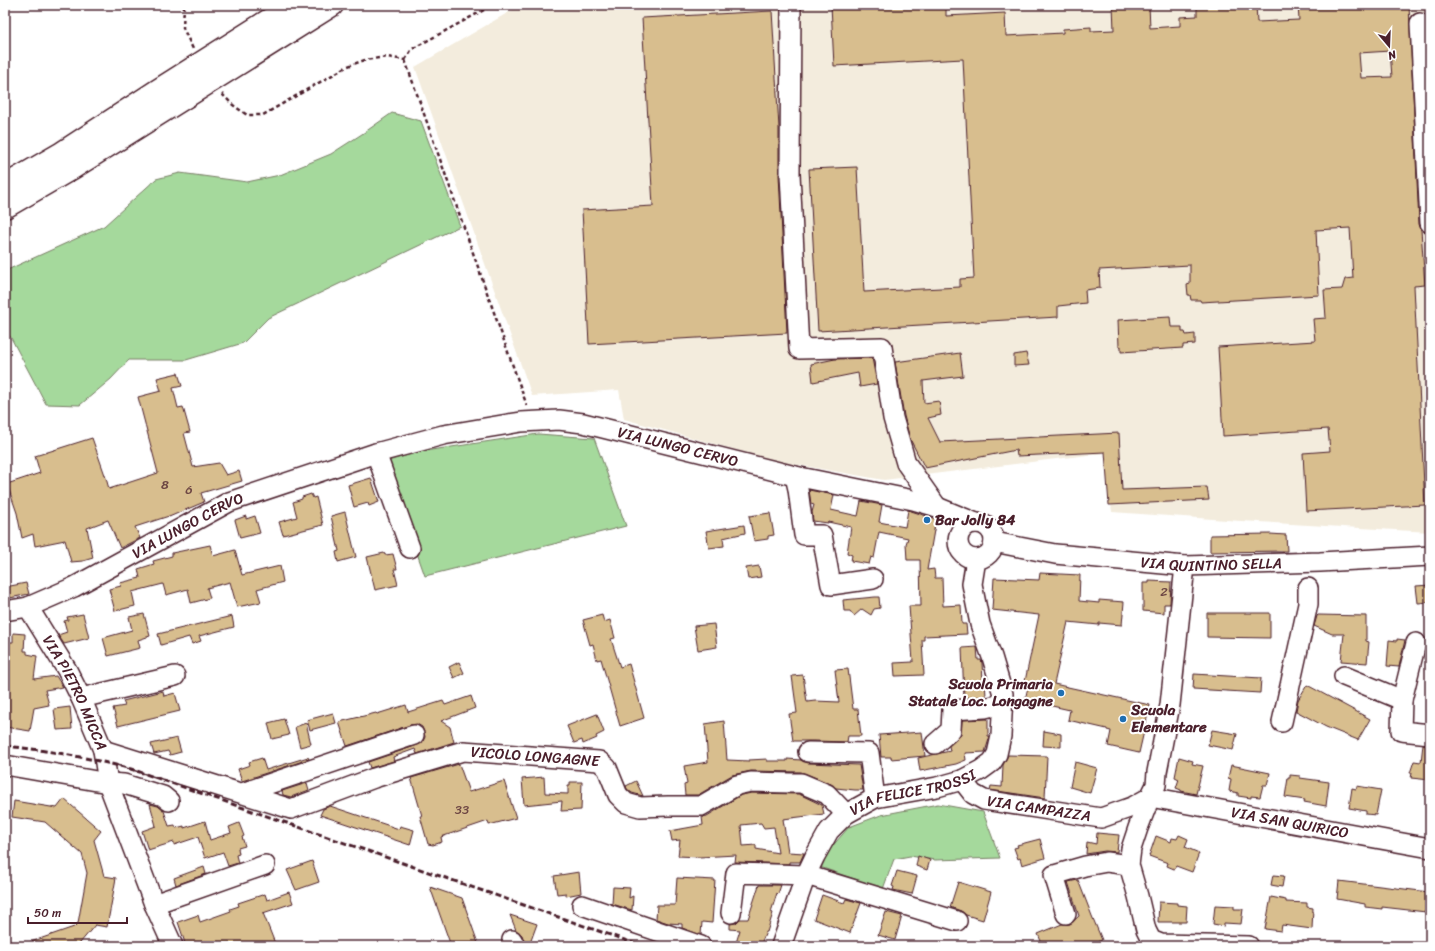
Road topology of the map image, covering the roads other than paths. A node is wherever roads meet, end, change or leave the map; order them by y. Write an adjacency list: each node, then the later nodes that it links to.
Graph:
1 (293, 5): 5 (highway)
2 (332, 5): 6 (highway)
3 (791, 5): 10 (street)
4 (1420, 23): 7 (street)
5 (5, 186)
6 (5, 207)
7 (1430, 223)
8 (376, 453): 9 (street, VIA LUNGO CERVO); 14 (street); 20 (street, VIA LUNGO CERVO)
9 (795, 476): 10 (street, VIA LUNGO CERVO); 18 (street)
10 (946, 510): 11 (street, VIA LUNGO CERVO); 12 (street)
11 (976, 523): 12 (street); 13 (street)
12 (958, 539): 16 (street)
13 (994, 542): 16 (street); 17 (street, VIA QUINTINO SELLA)
14 (410, 548)
15 (1430, 556): 17 (street, VIA QUINTINO SELLA)
16 (976, 559): 27 (street, VIA FELICE TROSSI)
17 (1185, 566): 38 (street)
18 (873, 579)
19 (1308, 588): 28 (street)
20 (28, 607): 21 (street, VIA LUNGO CERVO); 25 (street, VIA PIETRO MICCA)
21 (5, 611)
22 (1416, 643): 26 (street)
23 (175, 676): 25 (street)
24 (1344, 676): 26 (street)
25 (81, 698): 32 (street, VIA PIETRO MICCA)
26 (1402, 700): 29 (street)
27 (1002, 704): 31 (street); 35 (street, VIA FELICE TROSSI)
28 (1282, 722)
29 (1430, 734)
30 (414, 735): 37 (street)
31 (935, 744)
32 (103, 750): 36 (street, VIA PIETRO MICCA); 37 (street, VICOLO LONGAGNE)
33 (808, 752): 39 (street)
34 (5, 765): 36 (street)
35 (962, 780): 38 (street, VIA CAMPAZZA); 39 (street, VIA FELICE TROSSI)
36 (108, 783): 40 (street); 46 (street, VIA PIETRO MICCA)
37 (242, 793): 41 (street, VICOLO LONGAGNE)
38 (1150, 797): 42 (street, VIA SAN QUIRICO); 44 (street)
39 (875, 798): 41 (street, VIA FELICE TROSSI)
40 (169, 801)
41 (846, 814): 45 (street, VIA FELICE TROSSI)
42 (1430, 848)
43 (265, 865): 46 (street)
44 (1129, 865): 49 (street); 56 (street)
45 (806, 875): 48 (street); 50 (street, VIA FELICE TROSSI); 51 (street)
46 (154, 904): 52 (street, VIA PIETRO MICCA)
47 (582, 905): 53 (street)
48 (731, 913)
49 (1066, 914)
50 (792, 918): 54 (street); 55 (street, VIA FELICE TROSSI)
51 (956, 921)
52 (172, 946)
53 (701, 946)
54 (769, 946)
55 (781, 946)
56 (1249, 946)

